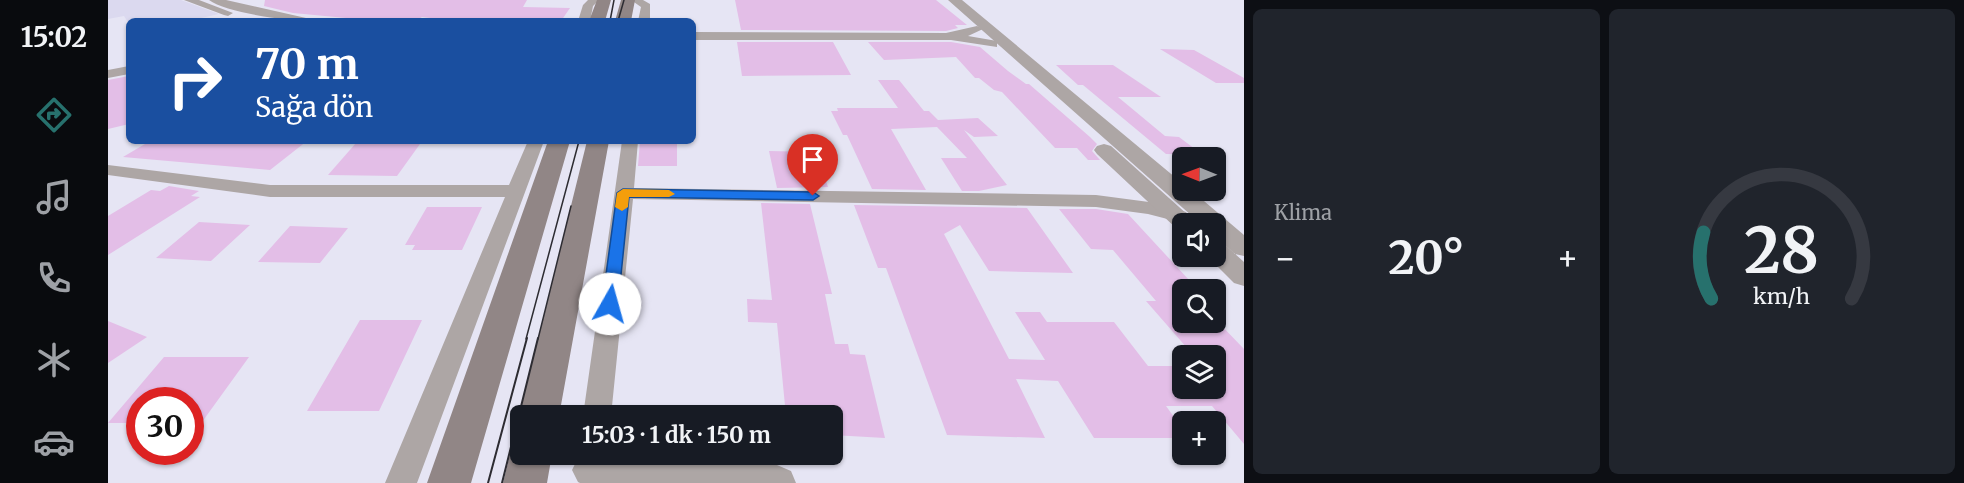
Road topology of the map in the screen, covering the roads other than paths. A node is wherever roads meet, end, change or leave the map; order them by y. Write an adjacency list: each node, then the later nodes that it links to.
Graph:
1 (189, 0): 9 (street)
2 (214, 0): 10 (street)
3 (594, 0): 11 (street)
4 (604, 0): 12 (main road)
5 (628, 0): 13 (main road)
6 (636, 0): 14 (street)
7 (944, 0): 15 (street)
8 (954, 0): 34 (street)
9 (254, 18)
10 (290, 18)
11 (585, 18)
12 (598, 18)
13 (624, 18)
14 (644, 18)
15 (977, 29): 17 (street); 18 (street)
16 (696, 36): 17 (street)
17 (946, 37): 18 (street)
18 (993, 44): 27 (street)
19 (126, 70): 20 (street)
20 (108, 74)
21 (535, 144): 29 (street)
22 (558, 144): 43 (main road)
23 (597, 144): 37 (main road)
24 (630, 144): 30 (street)
25 (108, 170): 26 (street)
26 (130, 173): 28 (street); 29 (street)
27 (1140, 183): 31 (street); 32 (street)
28 (108, 186)
29 (515, 191): 42 (street)
30 (623, 193): 31 (street); 38 (street)
31 (1096, 201): 33 (street)
32 (1175, 213)
33 (1172, 216)
34 (1244, 248)
35 (1226, 260): 36 (street)
36 (1244, 277)
37 (541, 405)
38 (598, 405)
39 (529, 465): 44 (main road)
40 (591, 469): 41 (street)
41 (641, 478): 45 (street)
42 (401, 483)
43 (449, 483)
44 (525, 483)
45 (777, 483)

